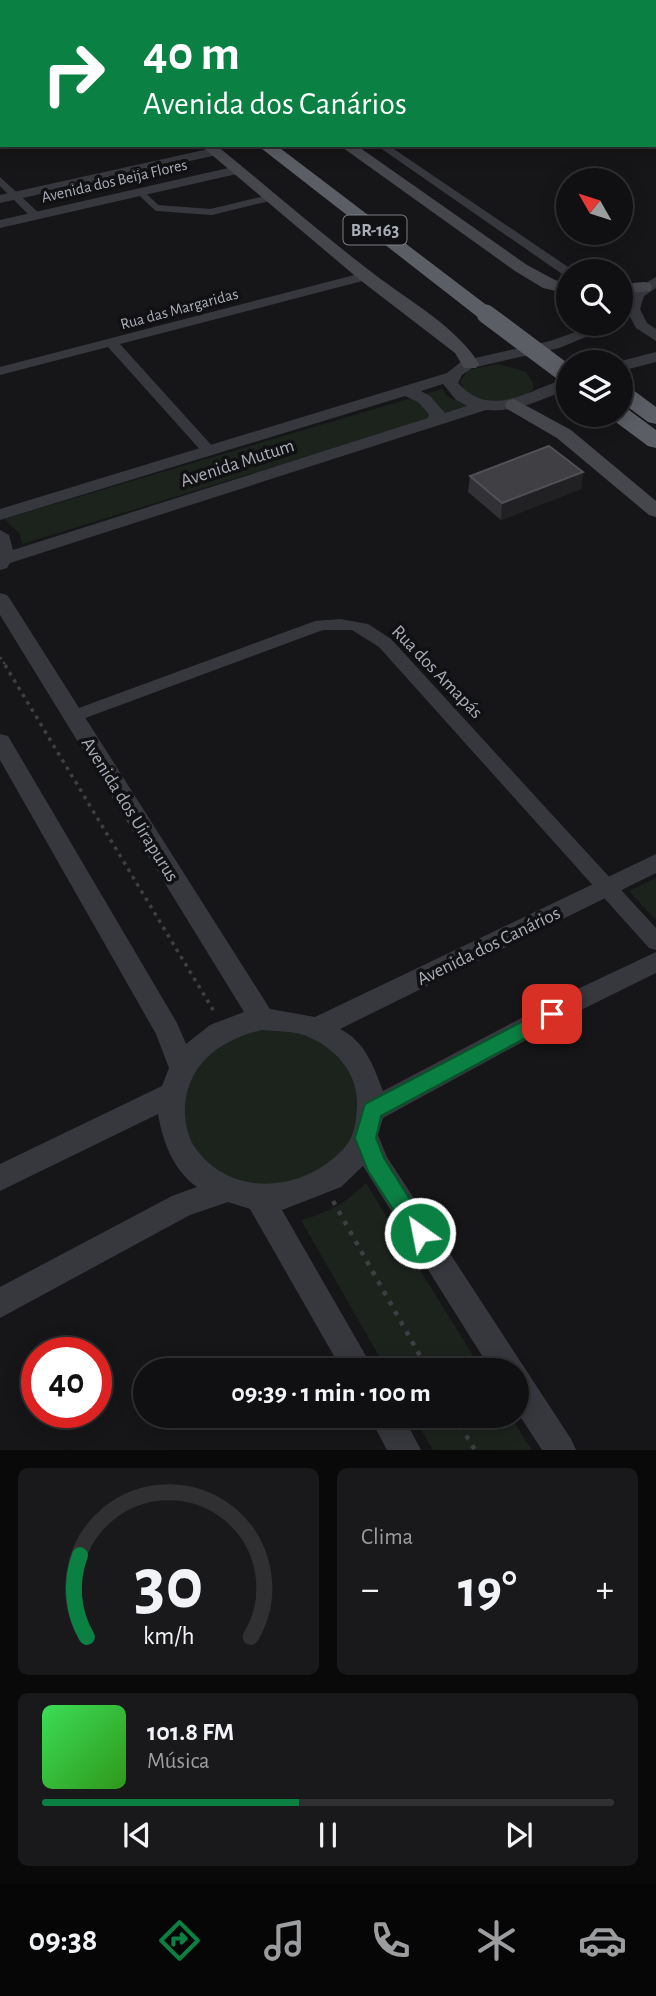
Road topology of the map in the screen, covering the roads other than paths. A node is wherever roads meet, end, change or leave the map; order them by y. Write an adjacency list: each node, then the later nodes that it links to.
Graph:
1 (268, 147): 29 (highway, BR-163, bridge)
2 (288, 147): 25 (highway, BR-163)
3 (349, 147): 19 (main road)
4 (384, 147): 16 (street)
5 (210, 148): 6 (street, Avenida dos Beija Flores); 7 (main road)
6 (184, 158): 8 (street); 11 (street, Avenida dos Beija Flores)
7 (237, 170): 8 (street, Avenida dos Beija Flores); 12 (main road)
8 (207, 177): 10 (street, Avenida dos Beija Flores)
9 (0, 180): 11 (street)
10 (140, 192): 12 (lane); 14 (street, Avenida dos Beija Flores)
11 (15, 196): 13 (street, Avenida dos Beija Flores); 14 (street)
12 (269, 198): 17 (main road)
13 (0, 199)
14 (36, 216): 15 (street, Avenida dos Beija Flores)
15 (0, 224)
16 (556, 264)
17 (366, 276): 24 (street, Rua das Margaridas); 27 (main road)
18 (650, 284): 20 (street)
19 (556, 286)
20 (633, 303)
21 (633, 319): 23 (street)
22 (578, 336): 27 (street)
23 (656, 336)
24 (111, 342): 30 (street, Rua das Margaridas); 39 (street)
25 (564, 350)
26 (656, 357): 28 (street)
27 (470, 363): 31 (street, Avenida Mutum)
28 (633, 363)
29 (556, 366)
30 (0, 371)
31 (451, 377): 33 (street, Avenida Mutum); 35 (street)
32 (556, 388): 34 (street, Avenida Mutum)
33 (407, 391): 37 (street); 39 (street, Avenida Mutum)
34 (514, 405): 35 (street, Avenida Mutum); 40 (main road)
35 (484, 406): 37 (street, Avenida Mutum)
36 (642, 418): 38 (highway)
37 (436, 421): 43 (street, Avenida Mutum)
38 (656, 441)
39 (209, 451): 41 (street, Avenida Mutum)
40 (656, 511)
41 (0, 515)
42 (0, 535): 43 (street)
43 (2, 561)
44 (0, 599): 45 (street, Avenida dos Uirapurus)
45 (74, 716): 48 (street, Rua dos Amapás); 51 (street, Avenida dos Uirapurus)
46 (0, 741): 53 (street)
47 (656, 863): 48 (street, Avenida dos Canários)
48 (608, 886): 49 (street, Rua dos Amapás); 52 (street, Avenida dos Canários)
49 (656, 942)
50 (656, 962): 55 (street)
51 (262, 1019): 52 (street); 53 (street)
52 (319, 1027): 55 (street)
53 (182, 1068): 54 (street)
54 (172, 1094): 57 (street); 58 (street)
55 (373, 1110): 56 (street)
56 (366, 1138): 59 (street); 62 (street)
57 (0, 1178)
58 (226, 1190): 59 (street); 60 (street)
59 (259, 1198): 61 (street)
60 (0, 1303)
61 (352, 1358)
62 (501, 1358)
63 (529, 1401): 66 (street)
64 (392, 1428): 65 (street)
65 (405, 1450)
66 (560, 1450)

